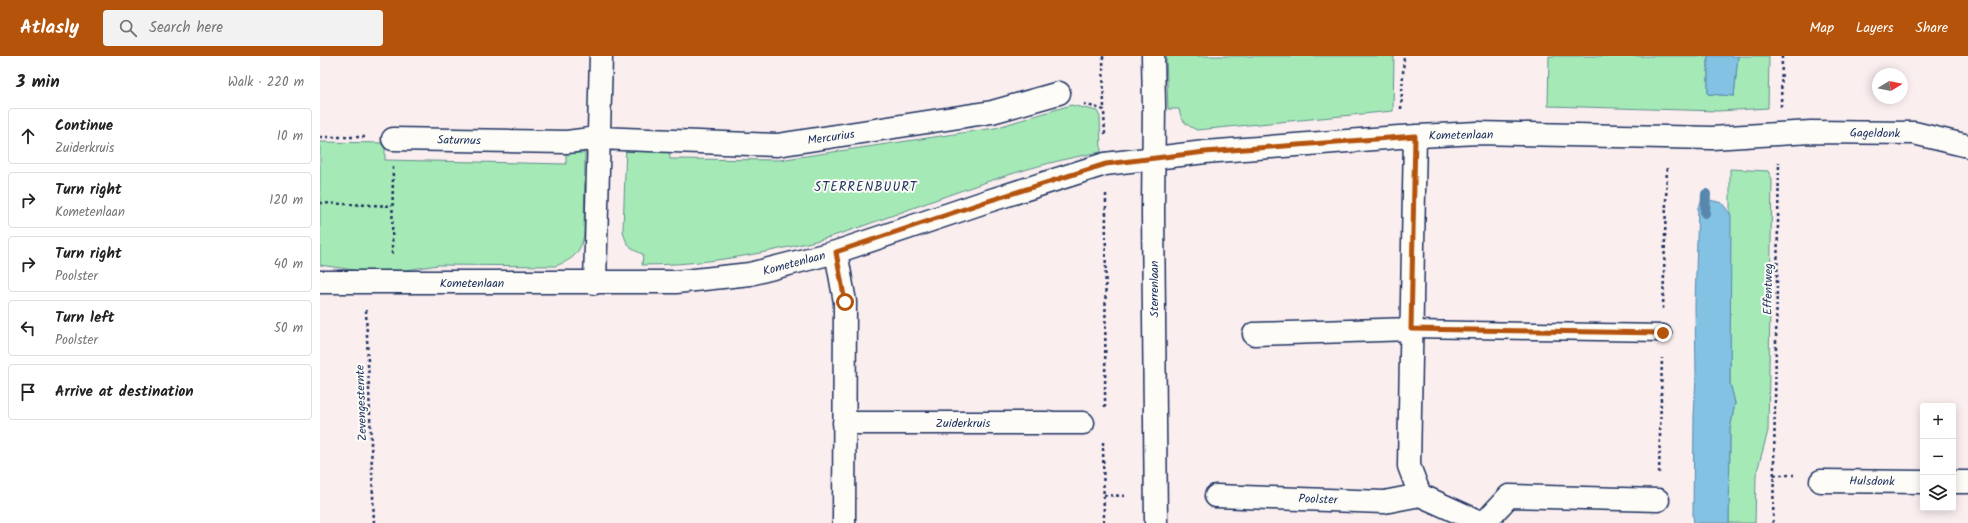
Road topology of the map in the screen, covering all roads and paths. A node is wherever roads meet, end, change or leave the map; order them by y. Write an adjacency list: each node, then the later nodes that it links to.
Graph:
1 (600, 56): 11 (street)
2 (1103, 56): 7 (path)
3 (1153, 56): 14 (street, Sterrenlaan)
4 (1404, 56): 9 (path)
5 (1782, 56): 8 (path, Effentweg)
6 (1059, 93): 7 (path); 11 (street, Mercurius)
7 (1104, 110): 15 (path)
8 (1780, 134): 9 (street, Kometenlaan); 13 (street, Gageldonk); 42 (path, Effentweg)
9 (1407, 136): 14 (street, Kometenlaan); 23 (street)
10 (320, 137): 12 (path)
11 (598, 138): 12 (street, Saturnus); 22 (street)
12 (393, 139): 17 (path)
13 (1968, 146)
14 (1154, 158): 15 (street, Kometenlaan); 40 (street, Sterrenlaan)
15 (1106, 164): 18 (street, Kometenlaan); 26 (path)
16 (320, 203): 17 (path)
17 (392, 206): 21 (path)
18 (836, 252): 22 (street, Kometenlaan); 27 (street)
19 (320, 282): 20 (street, Kometenlaan)
20 (365, 282): 21 (street, Kometenlaan); 37 (path, Zevengesternte)
21 (392, 282): 22 (street, Kometenlaan)
22 (595, 283)
23 (1411, 329): 24 (lane); 25 (street); 34 (street)
24 (1663, 333)
25 (1254, 334)
26 (1104, 414)
27 (844, 423): 28 (street, Zuiderkruis); 38 (street)
28 (1082, 423)
29 (1103, 436): 39 (path)
30 (1821, 481): 31 (street, Hulsdonk)
31 (1920, 482)
32 (1956, 482): 33 (street)
33 (1968, 482)
34 (1420, 495): 35 (street, Poolster); 41 (street)
35 (1216, 496)
36 (1658, 500): 41 (street)
37 (374, 523)
38 (844, 523)
39 (1104, 523)
40 (1156, 523)
41 (1483, 523)
42 (1773, 523)

